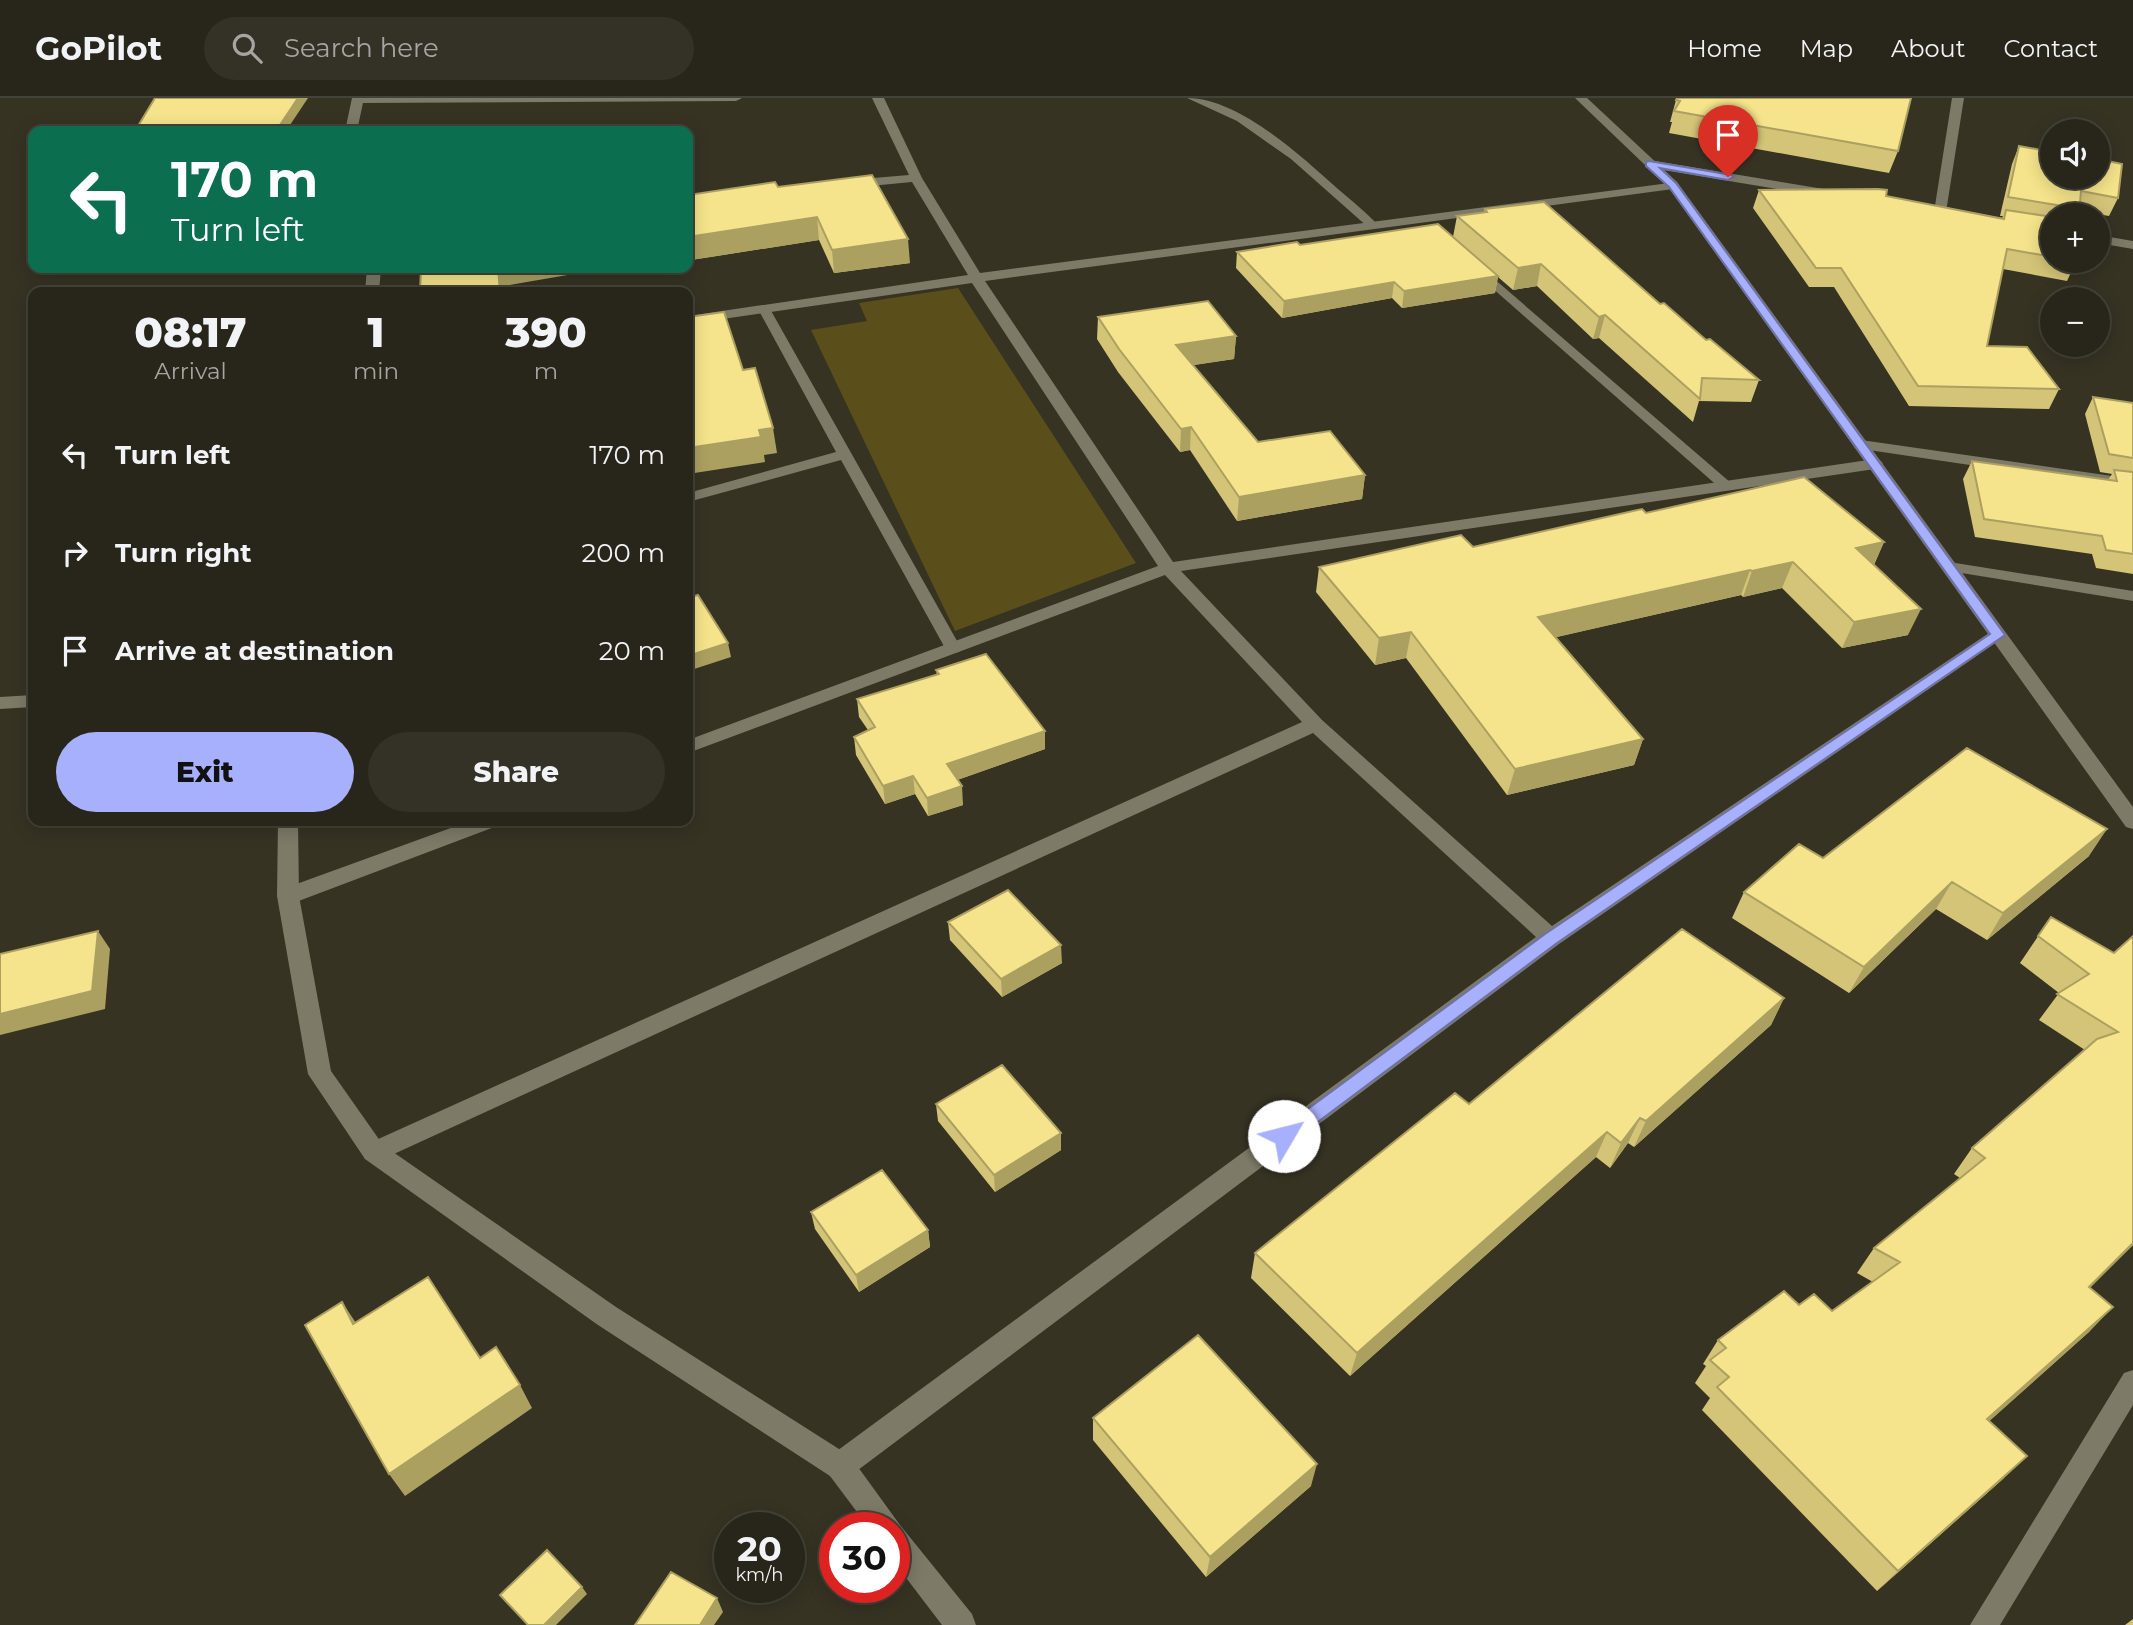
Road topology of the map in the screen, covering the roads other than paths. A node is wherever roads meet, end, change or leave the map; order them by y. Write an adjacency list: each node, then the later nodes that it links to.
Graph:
1 (736, 98): 6 (street)
2 (878, 98): 9 (street)
3 (1192, 98): 14 (lane)
4 (1581, 98): 8 (street)
5 (1958, 98): 13 (street)
6 (358, 99): 7 (street)
7 (352, 126)
8 (1649, 164): 11 (street); 12 (street)
9 (916, 178): 10 (street); 18 (street)
10 (836, 185)
11 (1673, 185): 14 (street); 21 (street)
12 (1847, 197)
13 (1939, 212)
14 (1373, 226): 18 (street)
15 (2110, 241): 16 (street)
16 (2133, 245)
17 (1464, 256): 25 (lane)
18 (976, 278): 19 (street); 28 (street)
19 (764, 309): 20 (street); 22 (lane)
20 (693, 319)
21 (1861, 445): 23 (street); 24 (street)
22 (845, 454): 26 (lane); 31 (lane)
23 (1875, 464): 25 (street); 27 (street)
24 (2133, 484)
25 (1726, 486): 28 (street)
26 (693, 497)
27 (1950, 567): 29 (lane); 30 (street)
28 (1168, 568): 31 (street); 34 (street)
29 (2133, 596)
30 (1998, 635): 36 (street); 40 (street)
31 (953, 648): 35 (street)
32 (28, 701): 33 (street)
33 (0, 702)
34 (1315, 724): 40 (street); 41 (street)
35 (693, 745)
36 (2133, 822)
37 (288, 826): 39 (street)
38 (477, 826): 39 (street)
39 (288, 896): 41 (street)
40 (1551, 939): 43 (street)
41 (374, 1152): 43 (street)
42 (2133, 1382): 47 (lane)
43 (840, 1466): 44 (street)
44 (875, 1512)
45 (910, 1559): 46 (street)
46 (961, 1625)
47 (1984, 1625)

